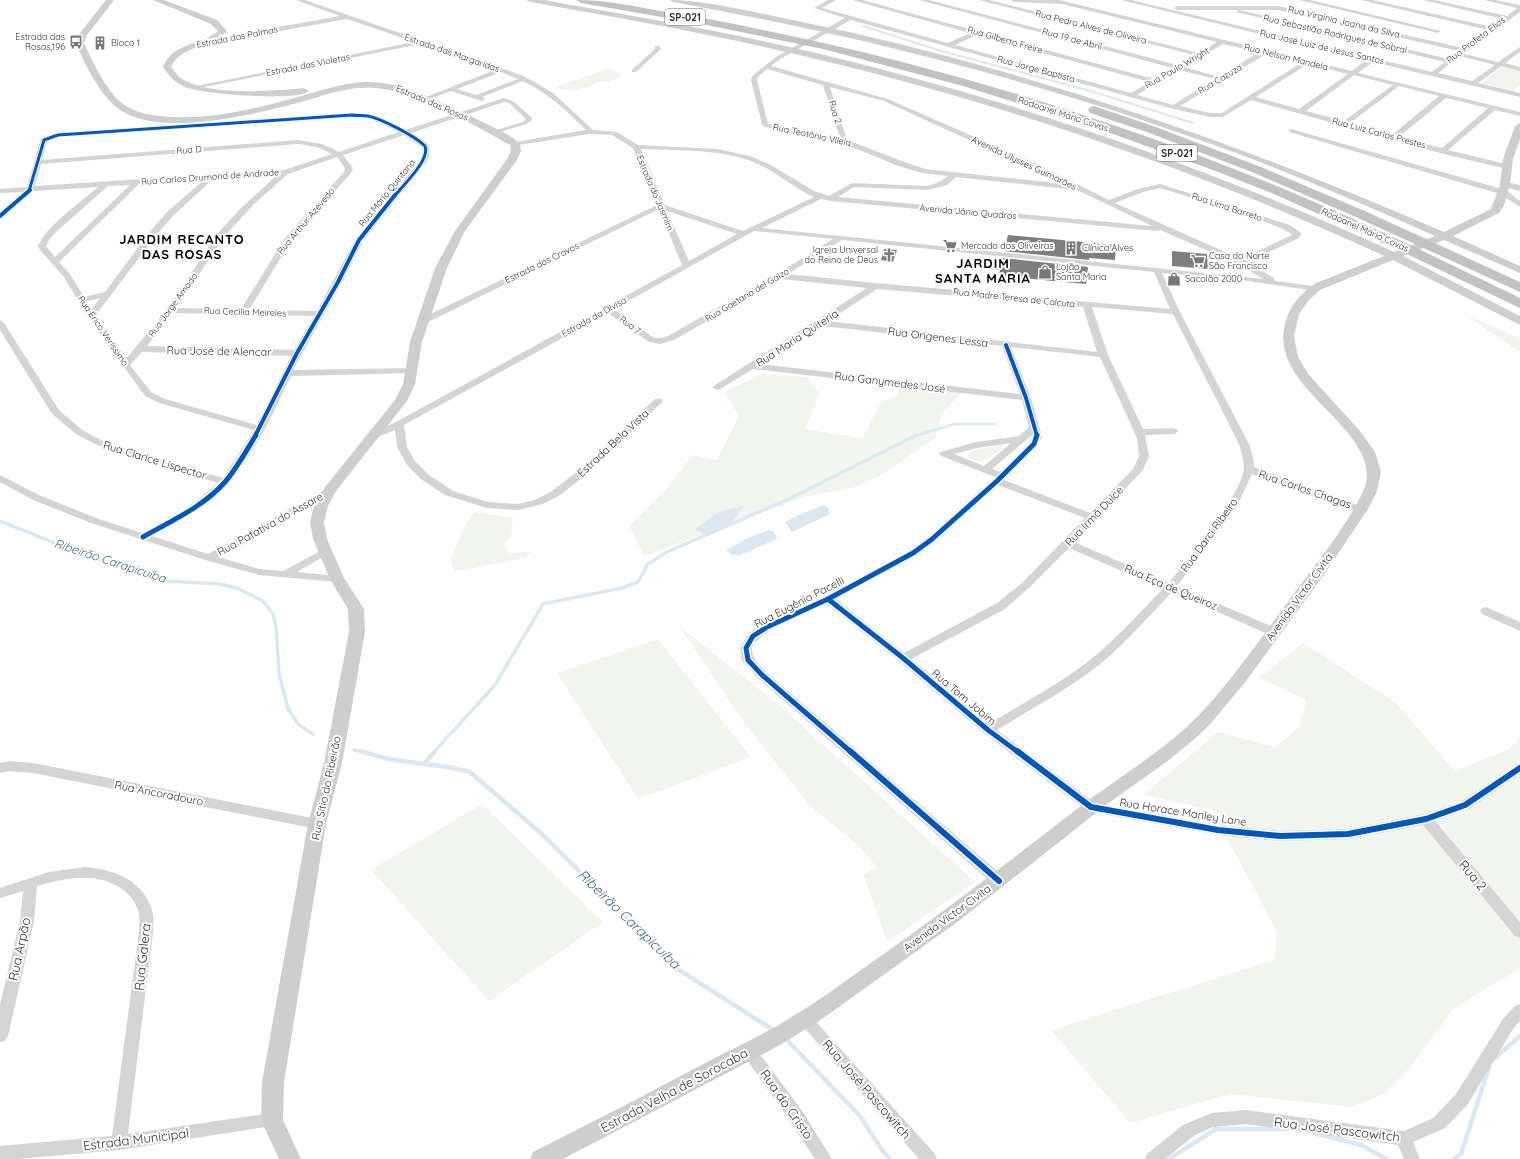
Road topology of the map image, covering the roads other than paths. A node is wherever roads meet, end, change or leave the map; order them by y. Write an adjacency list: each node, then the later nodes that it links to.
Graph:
1 (110, 0): 66 (main road, Estrada das Rosas)
2 (157, 0): 37 (main road)
3 (299, 0): 23 (street, Estrada das Margaridas)
4 (530, 0): 42 (main road)
5 (581, 0): 42 (highway, Rodoanel Mário Covas / SP-021)
6 (833, 0): 24 (street, Rua Jorge Baptista)
7 (855, 0): 33 (street, Rua Gilberto Freire)
8 (922, 0): 52 (street, Rua 19 de Abril)
9 (982, 0): 45 (street, Rua Pedro Alves de Oliveira)
10 (1014, 0): 18 (street)
11 (1052, 0): 18 (street, Rua Nelson Mandela)
12 (1124, 0): 19 (street, Rua José Luiz de Jesus Santos)
13 (1302, 0): 32 (street)
14 (1364, 0): 30 (street)
15 (1426, 0): 25 (street)
16 (1487, 0): 21 (street)
17 (669, 2): 28 (highway, Rodoanel Mário Covas / SP-021)
18 (1066, 4): 35 (street, Rua Nelson Mandela)
19 (1152, 7): 20 (street, Rua Virginia Joana da Silva); 27 (street, Rua José Luiz de Jesus Santos)
20 (1221, 8): 22 (street, Rua Virginia Joana da Silva); 26 (street, Rua Sebastião Rodrigues de Sobral)
21 (1520, 8): 25 (street, Rua Profeta Elias)
22 (1292, 9): 26 (street); 44 (street, Rua Virginia Joana da Silva)
23 (347, 17): 37 (street, Estrada das Palmas); 38 (street, Estrada das Margaridas)
24 (850, 18): 39 (street, Rua Jorge Baptista); 51 (street, Rua Teotônio Vilela)
25 (1507, 18): 30 (street, Rua Profeta Elias)
26 (1274, 20): 31 (street); 47 (street, Rua Sebastião Rodrigues de Sobral)
27 (1223, 24): 29 (street); 31 (street, Rua José Luiz de Jesus Santos)
28 (810, 28): 122 (main road); 126 (highway, Rodoanel Mário Covas / SP-021)
29 (1216, 28)
30 (1492, 29): 44 (street, Rua Profeta Elias)
31 (1254, 31): 46 (street, Rua José Luiz de Jesus Santos)
32 (1438, 31)
33 (977, 32): 39 (street); 60 (street, Rua Gilberto Freire)
34 (1210, 32): 35 (street)
35 (1204, 37): 36 (street, Rua Nelson Mandela)
36 (1223, 41): 43 (street, Rua Nelson Mandela); 45 (street, Rua Paulo Wright)
37 (202, 43): 64 (main road, Estrada das Palmas)
38 (420, 43): 54 (street, Estrada das Margaridas); 64 (street, Estrada das Violetas)
39 (949, 45): 67 (street, Rua Jorge Baptista)
40 (657, 48): 55 (street)
41 (1520, 49): 49 (street)
42 (815, 50): 50 (main road); 79 (highway, Rodoanel Mário Covas / SP-021)
43 (1266, 52): 48 (street, Rua Nelson Mandela); 59 (street, Rua Cazuza)
44 (1461, 52): 47 (street, Rua Profeta Elias); 49 (street, Rua Virginia Joana da Silva)
45 (1200, 55): 52 (street, Rua Paulo Wright)
46 (1372, 59): 56 (street); 57 (street, Rua José Luiz de Jesus Santos)
47 (1449, 61): 57 (street, Rua Profeta Elias)
48 (1307, 62): 56 (street, Rua Nelson Mandela); 71 (street, Rua Jorge Baptista)
49 (1501, 64): 53 (street, Rua Virginia Joana da Silva); 62 (street)
50 (856, 66): 79 (highway); 138 (main road)
51 (766, 67): 61 (street, Avenida Ulysses Guimarães); 87 (street, Rua Teotônio Vilela)
52 (1178, 68): 59 (street, Rua 19 de Abril); 60 (street, Rua Paulo Wright)
53 (1520, 69)
54 (501, 70): 58 (street, Estrada das Margaridas); 65 (street)
55 (634, 71)
56 (1352, 73): 63 (street, Rua Nelson Mandela); 76 (street)
57 (1434, 73): 62 (street, Rua José Luiz de Jesus Santos)
58 (523, 78): 70 (street); 82 (street, Estrada das Margaridas)
59 (1221, 79): 74 (street, Rua Cazuza)
60 (1154, 82): 67 (street, Rua Paulo Wright)
61 (826, 83): 87 (street, Rua 2); 97 (street, Avenida Ulysses Guimarães)
62 (1474, 83): 69 (street, Rua José Luiz de Jesus Santos)
63 (1398, 84): 68 (street, Rua Nelson Mandela); 80 (street)
64 (196, 88): 66 (main road, Estrada das Palmas)
65 (450, 89): 70 (street); 72 (street)
66 (332, 90): 72 (main road, Estrada das Rosas)
67 (1132, 95): 74 (street, Rua Jorge Baptista)
68 (1445, 95): 75 (street, Rua Nelson Mandela); 86 (street)
69 (1520, 95)
70 (476, 97): 73 (street)
71 (1251, 98): 74 (street, Rua Jorge Baptista); 76 (street, Rua Luiz Carlos Prestes)
72 (425, 99): 77 (main road, Estrada das Rosas)
73 (494, 103): 77 (street, Rua Carlos Drumond de Andrade); 85 (street)
74 (1174, 107)
75 (1493, 108): 78 (street, Rua Nelson Mandela); 90 (street)
76 (1300, 112): 80 (street, Rua Luiz Carlos Prestes)
77 (459, 114): 84 (street, Rua Carlos Drumond de Andrade); 85 (main road, Estrada das Rosas)
78 (1520, 114)
79 (1086, 121): 130 (highway, Rodoanel Mário Covas / SP-021)
80 (1345, 124): 86 (street, Rua Luiz Carlos Prestes)
81 (1520, 126): 93 (main road, Avenida Victor Civita)
82 (592, 131): 88 (street, Estrada do Jasmim); 89 (street, Estrada do Jasmim)
83 (1291, 131): 101 (street)
84 (404, 132): 91 (street, Rua Carlos Drumond de Andrade); 92 (street, Rua Mário Quintana); 136 (street, Rua Mário Quintana)
85 (495, 132): 88 (main road, Estrada das Rosas)
86 (1394, 137): 90 (street, Rua Luiz Carlos Prestes)
87 (844, 140): 95 (street, Rua Teotônio Vilela)
88 (515, 144): 139 (main road)
89 (636, 147): 106 (street); 110 (street, Estrada do Jasmim)
90 (1443, 151): 93 (street, Rua Luiz Carlos Prestes)
91 (337, 155): 92 (street, Rua D); 94 (street, Rua Carlos Drumond de Andrade); 134 (street, Rua Arthur Azevedo)
92 (39, 162): 104 (street)
93 (1507, 167): 101 (main road, Avenida Victor Civita)
94 (285, 172): 96 (street, Rua Carlos Drumond de Andrade); 132 (street, Rua Jorge Amado)
95 (954, 175): 99 (street, Rua Teotônio Vilela); 107 (street)
96 (211, 177): 98 (street, Rua Carlos Drumond de Andrade); 128 (street)
97 (1058, 178): 99 (street, Rua Teotônio Vilela); 103 (street, Avenida Ulysses Guimarães)
98 (137, 182): 100 (street, Rua Carlos Drumond de Andrade); 118 (street)
99 (1040, 183): 103 (street, Rua Teotônio Vilela)
100 (106, 184): 104 (street, Rua Carlos Drumond de Andrade); 118 (street, Rua Érico Veríssimo)
101 (1504, 188): 102 (street); 109 (street); 127 (main road, Avenida Victor Civita)
102 (1520, 188)
103 (1079, 189): 108 (street, Avenida Ulysses Guimarães)
104 (30, 190): 105 (street, Rua Carlos Drumond de Andrade); 111 (street)
105 (0, 191)
106 (819, 197): 107 (street, Avenida Jânio Quadros); 114 (street, Estrada da Divisa)
107 (830, 199): 113 (street, Avenida Jânio Quadros)
108 (1109, 203): 112 (street, Avenida Ulysses Guimarães); 119 (street, Rua Lima Barreto)
109 (1520, 205)
110 (660, 206): 116 (street); 120 (street, Estrada do Jasmim); 139 (street, Estrada dos Cravos)
111 (0, 216)
112 (1137, 217): 113 (street, Avenida Jânio Quadros); 115 (street, Avenida Ulysses Guimarães)
113 (1117, 225): 115 (street, Avenida Jânio Quadros)
114 (754, 229): 116 (street, Estrada da Divisa); 117 (street)
115 (1164, 230): 119 (street, Avenida Ulysses Guimarães)
116 (744, 234): 120 (street, Estrada da Divisa)
117 (839, 239): 121 (street); 123 (street, Rua Gaetano del Gaizo)
118 (56, 262): 129 (street, Rua Érico Veríssimo)
119 (1241, 262): 124 (street, Avenida Ulysses Guimarães)
120 (687, 266): 133 (street, Estrada da Divisa)
121 (1157, 270): 124 (street); 135 (street)
122 (1520, 270)
123 (780, 276): 125 (street, Rua Madre Teresa de Calcuta); 142 (street, Rua Gaetano del Gaizo)
124 (1274, 282): 127 (street)
125 (875, 286): 131 (street, Rua Madre Teresa de Calcuta); 141 (street, Rua Maria Quiteria)
126 (1520, 288)
127 (1313, 289): 167 (main road, Avenida Victor Civita)
128 (108, 294): 129 (street); 137 (street)
129 (82, 300): 137 (street, Rua Érico Veríssimo)
130 (1520, 304)
131 (1087, 305): 135 (street, Rua Madre Teresa de Calcuta); 146 (street, Rua Irmã Dulce)
132 (171, 310): 134 (street, Rua Cecilia Meireles); 144 (street, Rua Jorge Amado)
133 (608, 310): 142 (street, Rua 7); 154 (street, Estrada da Divisa)
134 (244, 311): 136 (street, Rua Cecilia Meireles)
135 (1176, 312): 161 (street)
136 (319, 314): 145 (street, Rua Mário Quintana)
137 (91, 316): 147 (street, Rua Érico Veríssimo)
138 (1520, 320)
139 (423, 321): 149 (main road)
140 (0, 323): 165 (street, Rua Clarice Lispector)
141 (820, 324): 143 (street, Rua Origenes Lessa); 148 (street, Rua Maria Quiteria)
142 (652, 340)
143 (1006, 345): 146 (street, Rua Origenes Lessa); 152 (street, Rua Eugênio Pacelli)
144 (140, 349): 145 (street, Rua José de Alencar); 147 (street, Rua Jorge Amado)
145 (298, 353): 150 (street, Rua Mário Quintana)
146 (1103, 354): 158 (street, Rua Irmã Dulce)
147 (126, 364): 155 (street, Rua Érico Veríssimo)
148 (754, 366): 151 (street, Rua Maria Quiteria); 152 (street, Rua Ganymedes José)
149 (412, 371): 150 (street); 159 (main road)
150 (288, 373): 155 (street, Rua Mário Quintana)
151 (717, 387)
152 (1026, 398): 156 (street, Rua Eugênio Pacelli)
153 (658, 401): 154 (street, Estrada Bela Vista)
154 (399, 424): 159 (street, Estrada da Divisa)
155 (260, 428): 165 (street, Rua Mário Quintana)
156 (1034, 428): 160 (street); 164 (street, Rua Eugênio Pacelli)
157 (1174, 431): 158 (street)
158 (1139, 432): 168 (street, Rua Irmã Dulce)
159 (370, 438): 166 (main road, Rua Sítio do Ribeirão)
160 (1022, 438): 162 (street); 162 (street)
161 (1249, 469): 167 (street, Rua Carlos Chagas); 175 (street, Rua Darci Ribeiro)
162 (985, 470): 164 (street)
163 (0, 478): 169 (street)
164 (1000, 478): 168 (street); 176 (street, Rua Eugênio Pacelli)
165 (225, 482): 169 (street, Rua Mário Quintana)
166 (330, 490): 171 (main road, Rua Sítio do Ribeirão); 172 (street, Rua Patativa do Assare)
167 (1361, 509): 179 (main road, Avenida Victor Civita)
168 (1092, 517): 170 (street, Rua Irmã Dulce)
169 (143, 537): 172 (street)
170 (1067, 543): 175 (street, Rua Eça de Queiroz); 180 (street, Rua Irmã Dulce)
171 (324, 552): 173 (street); 174 (main road, Rua Sítio do Ribeirão)
172 (209, 558): 173 (street)
173 (283, 575): 174 (street)
174 (337, 579): 186 (main road, Rua Sítio do Ribeirão)
175 (1171, 586): 179 (street, Rua Eça de Queiroz); 181 (street, Rua Darci Ribeiro)
176 (828, 599): 180 (street, Rua Tom Jobim); 187 (street, Rua Eugênio Pacelli)
177 (1486, 611): 178 (street)
178 (1520, 627)
179 (1274, 632): 184 (main road, Avenida Victor Civita)
180 (903, 658): 181 (street, Rua Tom Jobim)
181 (988, 730): 184 (street, Rua Tom Jobim)
182 (0, 768): 186 (street, Rua Ancoradouro)
183 (1520, 768): 185 (street, Rua Horace Manley Lane)
184 (1091, 807): 185 (street, Rua Horace Manley Lane); 187 (main road, Avenida Victor Civita)
185 (1426, 819): 190 (street, Rua 2)
186 (317, 824): 195 (main road, Rua Sítio do Ribeirão)
187 (999, 881): 192 (main road, Avenida Victor Civita)
188 (30, 884): 189 (street, Rua Galera); 193 (street, Rua Arpão); 197 (street, Rua Galera)
189 (0, 893)
190 (1520, 932)
191 (1520, 1010): 196 (street, Rua José Pascowitch)
192 (801, 1022): 194 (main road, Estrada Velha de Sorocaba); 202 (street, Rua José Pascowitch)
193 (0, 1036)
194 (755, 1048): 200 (main road, Estrada Velha de Sorocaba); 201 (street, Rua do Cristo)
195 (272, 1120): 197 (street, Estrada Municipal); 199 (main road, Rua Sítio do Ribeirão)
196 (1404, 1138): 203 (street, Rua José Pascowitch); 204 (street)
197 (120, 1143): 198 (street, Estrada Municipal)
198 (0, 1153)
199 (290, 1159)
200 (541, 1159)
201 (824, 1159)
202 (929, 1159)
203 (1153, 1159)
204 (1412, 1159)

